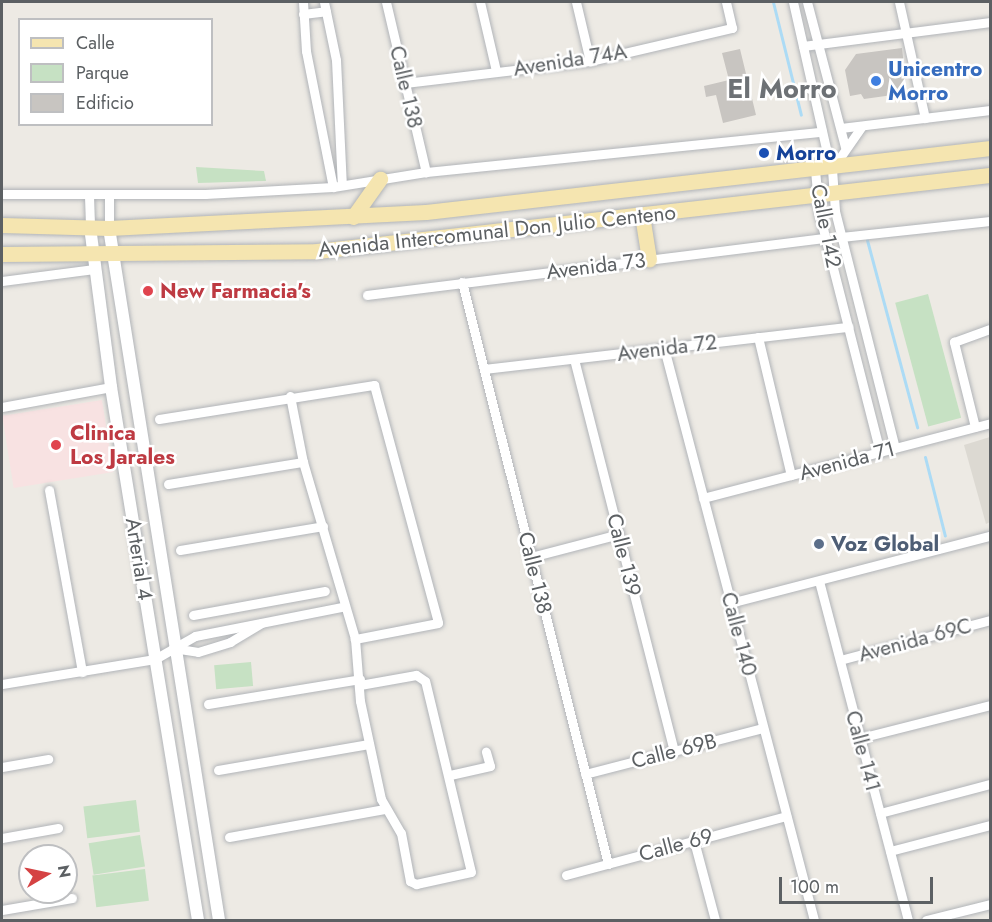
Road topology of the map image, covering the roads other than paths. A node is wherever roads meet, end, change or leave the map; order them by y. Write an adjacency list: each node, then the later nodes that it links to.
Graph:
1 (303, 2): 10 (street)
2 (386, 2): 17 (street, Calle 138)
3 (480, 2): 16 (street)
4 (576, 2): 15 (street)
5 (726, 2): 15 (street, Avenida 74A)
6 (793, 2): 14 (street, Calle 142)
7 (807, 2): 13 (street)
8 (899, 2): 12 (street)
9 (325, 6): 10 (street); 30 (street)
10 (303, 14): 30 (street)
11 (990, 22): 12 (street)
12 (907, 33): 13 (street); 19 (street)
13 (818, 44): 14 (street); 21 (street)
14 (803, 45): 22 (street, Calle 142)
15 (590, 61): 16 (street, Avenida 74A)
16 (496, 71): 17 (street, Avenida 74A)
17 (405, 83): 27 (street, Calle 138)
18 (990, 110): 19 (street)
19 (925, 118): 20 (street)
20 (861, 126): 21 (street); 23 (street, Calle 142)
21 (841, 128): 23 (street)
22 (822, 132): 26 (street, Calle 142); 27 (street)
23 (845, 147): 25 (street, Calle 142)
24 (990, 148): 25 (main road, Avenida Intercomunal Don Julio Centeno)
25 (832, 169): 26 (main road, Avenida Intercomunal Don Julio Centeno); 34 (street, Calle 142)
26 (815, 170): 35 (street, Calle 142); 37 (main road, Avenida Intercomunal Don Julio Centeno)
27 (426, 172): 29 (street)
28 (990, 175): 34 (main road, Avenida Intercomunal Don Julio Centeno)
29 (380, 179): 30 (street); 37 (main road)
30 (338, 186): 33 (street)
31 (2, 194): 32 (street)
32 (89, 196): 33 (street); 40 (street, Arterial 4)
33 (109, 196): 41 (street, Arterial 4)
34 (834, 196): 35 (main road, Avenida Intercomunal Don Julio Centeno); 42 (street, Calle 142)
35 (817, 197): 36 (main road, Avenida Intercomunal Don Julio Centeno); 43 (street, Calle 142)
36 (642, 215): 45 (main road, Avenida Intercomunal Don Julio Centeno); 46 (main road)
37 (353, 218): 41 (main road, Avenida Intercomunal Don Julio Centeno)
38 (990, 221): 42 (street)
39 (2, 225): 40 (main road, Avenida Intercomunal Don Julio Centeno)
40 (90, 227): 41 (main road, Avenida Intercomunal Don Julio Centeno); 47 (street, Arterial 4)
41 (109, 228): 45 (street, Arterial 4)
42 (841, 237): 64 (street, Calle 142)
43 (825, 238): 46 (street, Avenida 73); 51 (street, Calle 142)
44 (2, 254): 47 (main road, Avenida Intercomunal Don Julio Centeno)
45 (110, 254): 47 (main road, Avenida Intercomunal Don Julio Centeno); 57 (street, Arterial 4)
46 (649, 259): 49 (street, Avenida 73)
47 (93, 261): 48 (street, Avenida Intercomunal Don Julio Centeno); 58 (street, Arterial 4)
48 (2, 281)
49 (462, 282): 50 (street, Avenida 73); 56 (street, Calle 138)
50 (367, 295)
51 (849, 327): 53 (street, Avenida 72); 65 (street, Calle 142)
52 (990, 329): 63 (street)
53 (758, 337): 54 (street, Avenida 72); 67 (street)
54 (664, 348): 55 (street, Avenida 72); 70 (street, Calle 140)
55 (574, 359): 56 (street, Avenida 72); 72 (street, Calle 139)
56 (484, 369): 75 (street, Calle 138)
57 (131, 384): 58 (street); 86 (street, Arterial 4)
58 (111, 387): 60 (street); 87 (street, Arterial 4)
59 (290, 396): 61 (street); 66 (street); 85 (street)
60 (2, 406)
61 (159, 419)
62 (990, 423): 63 (street, Avenida 71)
63 (975, 427): 64 (street, Avenida 71)
64 (895, 448): 65 (street, Avenida 71)
65 (880, 452): 67 (street, Avenida 71)
66 (303, 462): 68 (street); 71 (street)
67 (791, 475): 70 (street, Avenida 71)
68 (168, 484)
69 (49, 490): 89 (street)
70 (703, 498): 79 (street, Calle 140)
71 (323, 526): 74 (street); 80 (street)
72 (619, 534): 75 (street); 97 (street, Calle 139)
73 (990, 536): 76 (street)
74 (180, 550)
75 (531, 557): 102 (street, Calle 138)
76 (819, 581): 79 (street); 88 (street, Calle 141)
77 (326, 591): 78 (street)
78 (285, 598): 81 (street); 82 (street)
79 (730, 603): 94 (street, Calle 140)
80 (342, 607): 82 (street); 85 (street)
81 (193, 615)
82 (288, 618): 84 (street)
83 (990, 620): 88 (street, Avenida 69C)
84 (262, 623): 86 (street); 86 (street)
85 (355, 639): 90 (street)
86 (173, 648): 87 (street); 120 (street, Arterial 4)
87 (155, 659): 89 (street); 119 (street, Arterial 4)
88 (840, 660): 95 (street, Calle 141)
89 (82, 672): 91 (street)
90 (360, 682): 92 (street); 96 (street); 103 (street)
91 (2, 684)
92 (208, 704)
93 (990, 705): 95 (street)
94 (763, 728): 97 (street, Calle 69B); 107 (street, Calle 140)
95 (860, 738): 106 (street, Calle 141)
96 (369, 744): 101 (street); 105 (street)
97 (674, 751): 102 (street, Calle 69B)
98 (486, 752): 103 (street)
99 (48, 759): 100 (street)
100 (2, 767)
101 (218, 770)
102 (585, 774): 114 (street, Calle 138)
103 (450, 775): 105 (street)
104 (990, 784): 106 (street)
105 (385, 810): 110 (street)
106 (880, 813): 113 (street, Calle 141)
107 (786, 816): 112 (street, Calle 69); 122 (street, Calle 140)
108 (990, 825): 113 (street)
109 (58, 828): 111 (street)
110 (230, 837)
111 (2, 838)
112 (694, 841): 114 (street, Calle 69); 121 (street)
113 (890, 851): 123 (street, Calle 141)
114 (608, 864): 115 (street, Calle 69)
115 (566, 875)
116 (37, 904): 118 (street)
117 (990, 904): 124 (street)
118 (2, 910)
119 (198, 921)
120 (219, 921)
121 (715, 921)
122 (814, 921)
123 (908, 921)
124 (926, 921)

